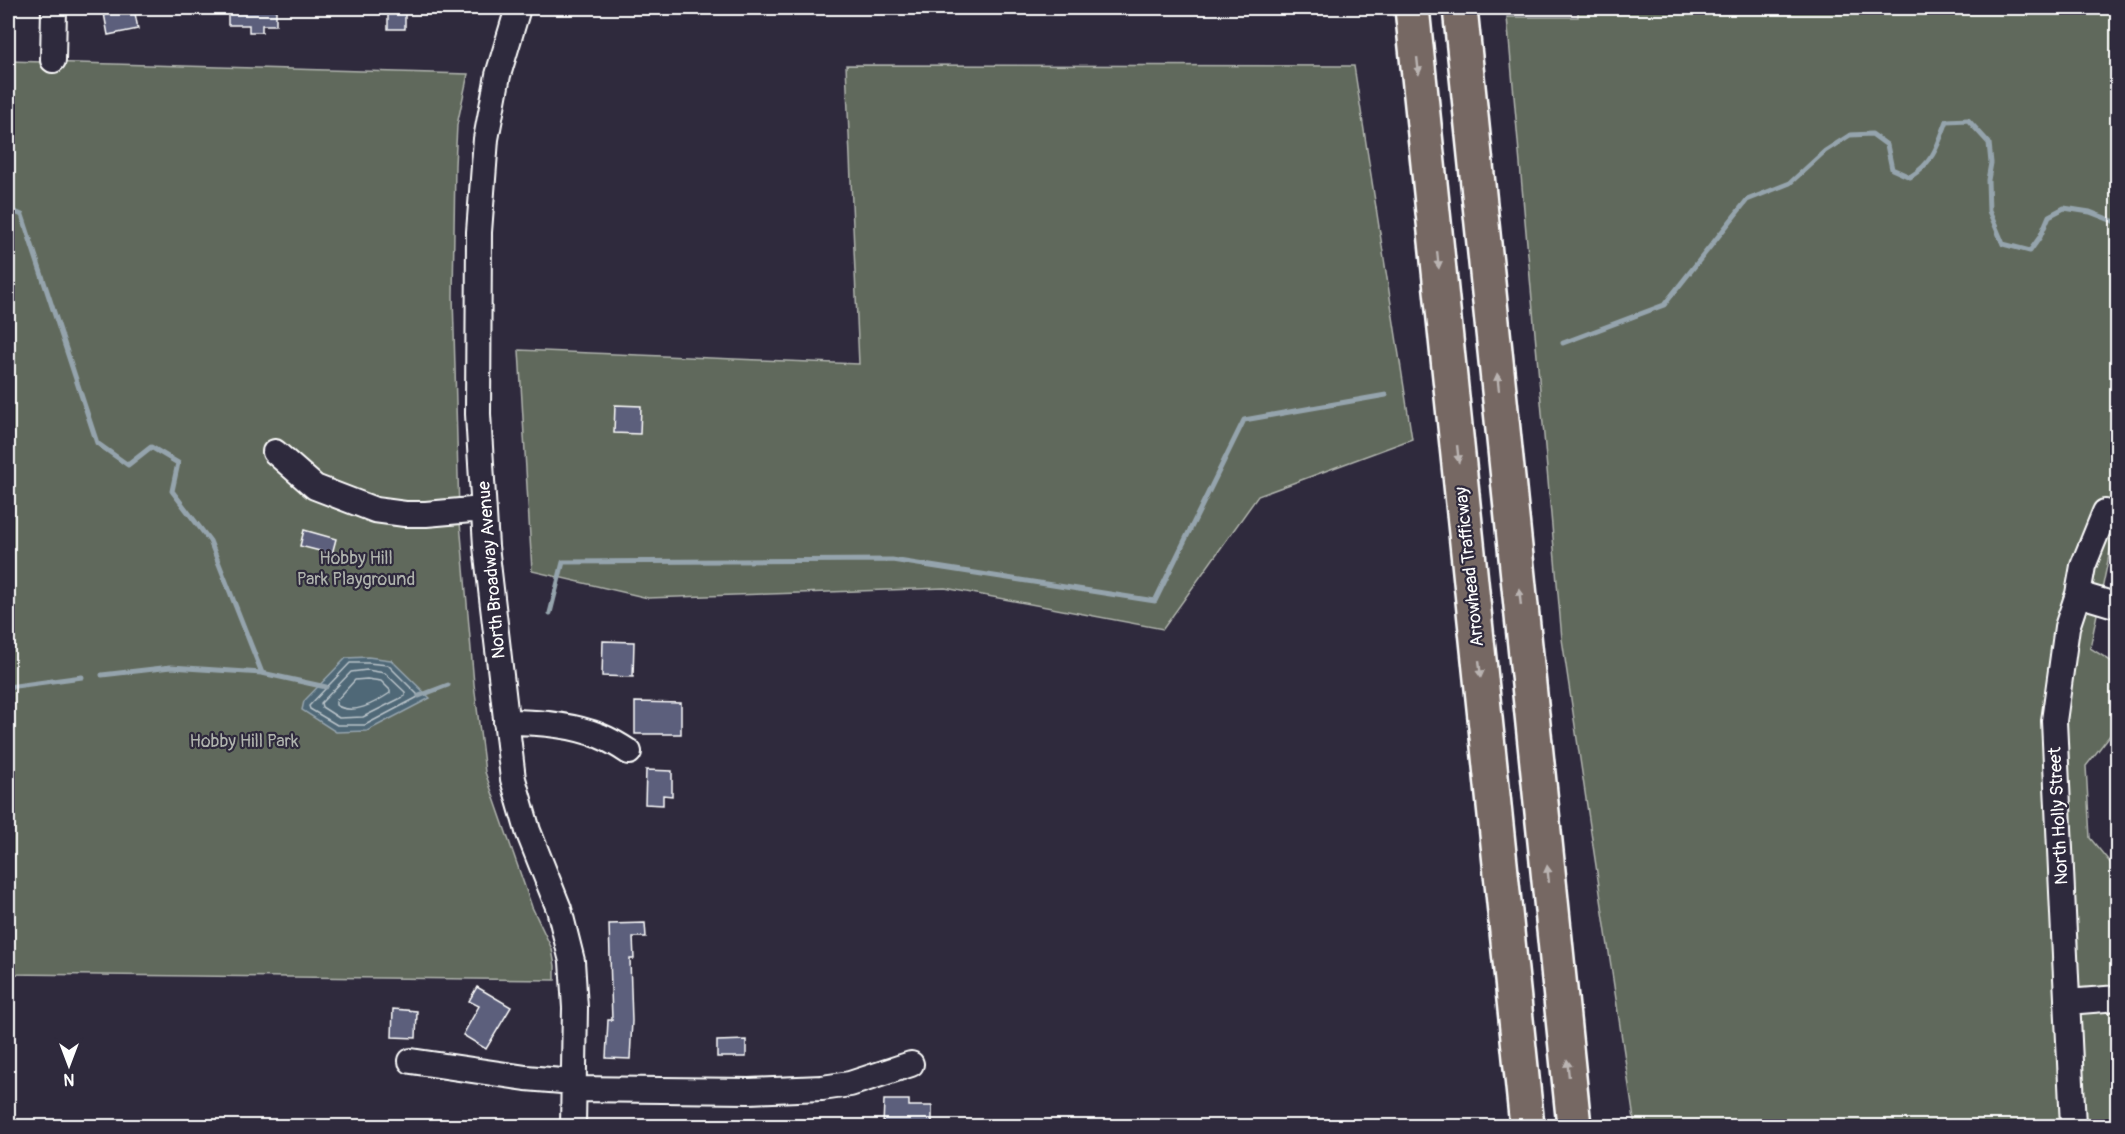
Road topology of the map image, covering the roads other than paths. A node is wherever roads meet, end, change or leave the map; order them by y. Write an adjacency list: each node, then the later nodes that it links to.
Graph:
1 (54, 8): 5 (street)
2 (518, 8): 7 (street, North Broadway Avenue)
3 (1412, 8): 19 (highway, Arrowhead Trafficway, one-way to 19)
4 (1460, 8): 20 (highway, one-way to 4)
5 (53, 60)
6 (275, 452): 7 (street)
7 (483, 509): 11 (street, North Broadway Avenue)
8 (2104, 512): 9 (street, North Holly Street)
9 (2078, 594): 10 (street); 14 (street, North Holly Street)
10 (2118, 606)
11 (506, 722): 12 (street); 17 (street, North Broadway Avenue)
12 (629, 752)
13 (2118, 998): 14 (street)
14 (2067, 1002): 21 (street, North Holly Street)
15 (411, 1061): 17 (street)
16 (911, 1064): 17 (street)
17 (574, 1085): 18 (street, North Broadway Avenue)
18 (573, 1126)
19 (1527, 1126)
20 (1574, 1126)
21 (2073, 1126)

